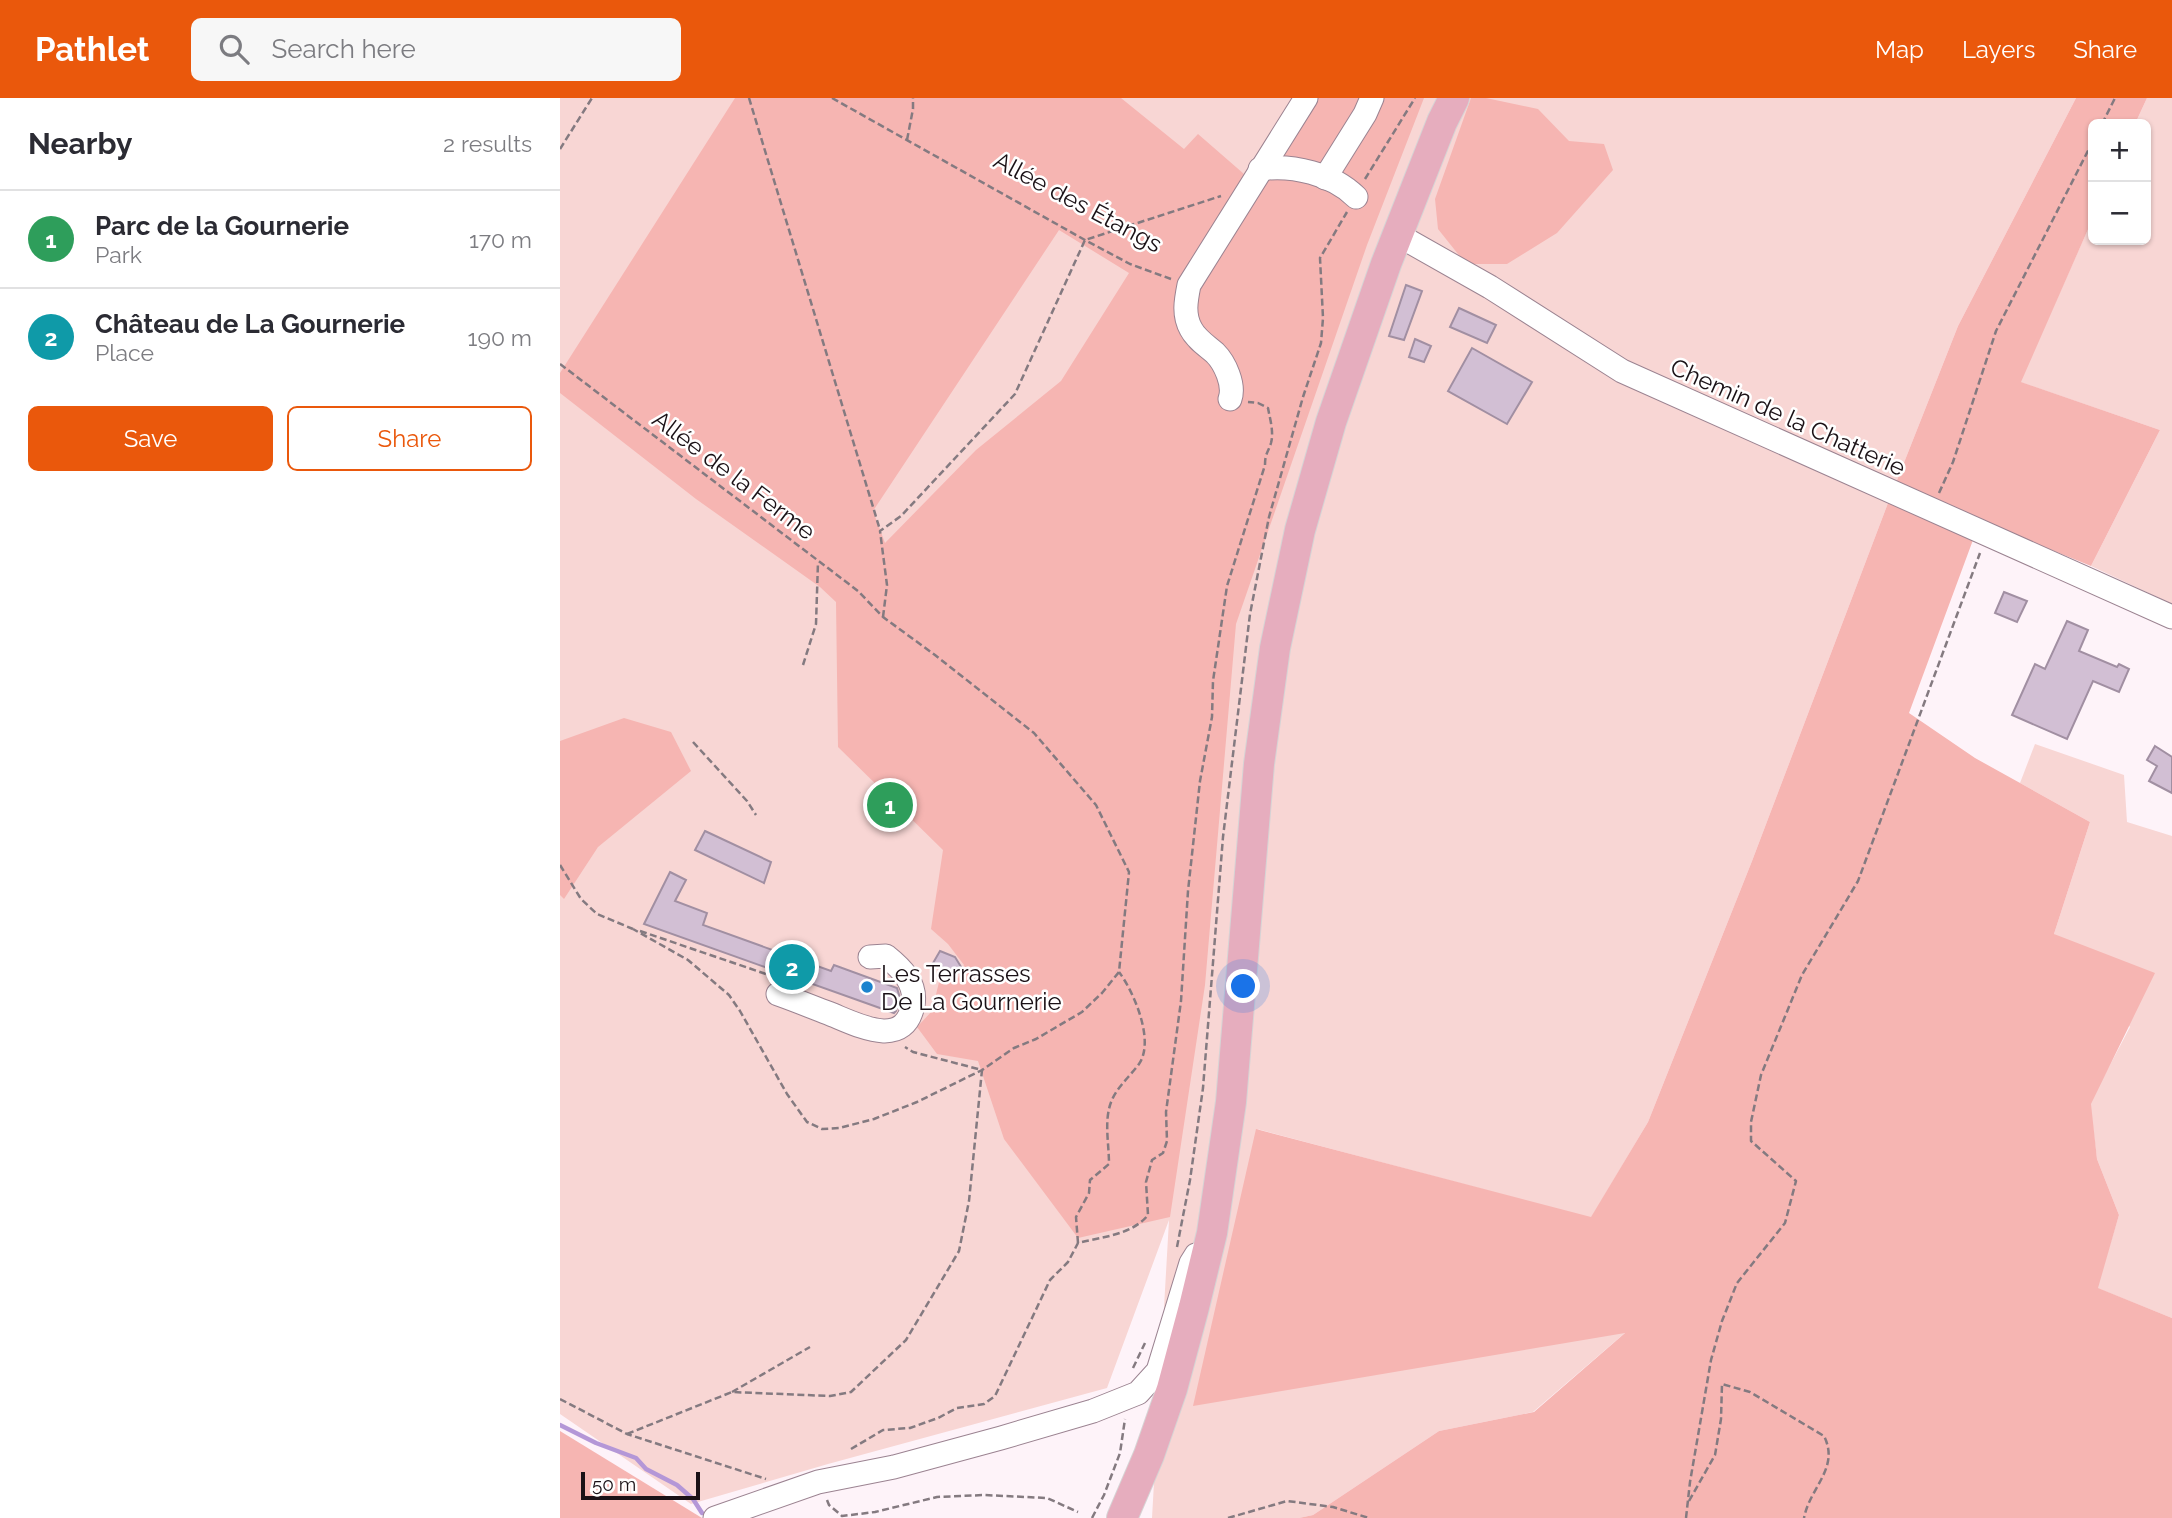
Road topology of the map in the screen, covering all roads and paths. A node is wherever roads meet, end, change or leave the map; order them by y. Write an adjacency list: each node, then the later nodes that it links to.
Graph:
1 (592, 98): 12 (path)
2 (749, 98): 23 (path)
3 (832, 98): 11 (path, Allée des Étangs)
4 (913, 98): 11 (path)
5 (1306, 98): 14 (street)
6 (1371, 98): 15 (street)
7 (1415, 98): 16 (path)
8 (1454, 98): 17 (main road)
9 (2115, 98): 10 (path)
10 (2104, 119)
11 (907, 140): 18 (path, Allée des Étangs)
12 (560, 149)
13 (2088, 151): 22 (path)
14 (1254, 178): 15 (street); 18 (path); 19 (street)
15 (1325, 178): 16 (street)
16 (1356, 197): 40 (path)
17 (1398, 235): 22 (street, Chemin de la Chatterie); 38 (main road)
18 (1085, 240): 19 (path, Allée des Étangs); 23 (path)
19 (1189, 285): 21 (street)
20 (560, 364): 25 (path, Allée de la Ferme)
21 (1230, 399): 39 (path)
22 (1931, 510): 24 (street, Chemin de la Chatterie)
23 (880, 531): 26 (path)
24 (1987, 535): 27 (street, Chemin de la Chatterie); 50 (path)
25 (818, 560): 26 (path, Allée de la Ferme); 28 (path)
26 (883, 617): 34 (path, Allée de la Ferme)
27 (2172, 617)
28 (803, 665)
29 (693, 742): 30 (path)
30 (756, 815)
31 (560, 865): 32 (path)
32 (633, 929): 35 (path); 37 (path)
33 (870, 957): 36 (street)
34 (1119, 972): 37 (path); 39 (path)
35 (778, 994): 36 (street)
36 (882, 1031): 37 (path)
37 (982, 1070): 43 (path)
38 (1212, 1233): 45 (street); 54 (main road)
39 (1078, 1243): 47 (path)
40 (1176, 1252)
41 (1147, 1340): 45 (path)
42 (810, 1346): 43 (path)
43 (732, 1392): 46 (path)
44 (560, 1399): 46 (path)
45 (1125, 1399): 49 (street); 53 (path)
46 (627, 1434): 48 (path)
47 (851, 1449)
48 (772, 1479)
49 (818, 1482): 51 (path); 52 (street)
50 (1688, 1504): 57 (path); 58 (path)
51 (1078, 1512)
52 (715, 1518)
53 (1091, 1518)
54 (1122, 1518)
55 (1228, 1518): 56 (path)
56 (1369, 1518)
57 (1686, 1518)
58 (1804, 1518)

